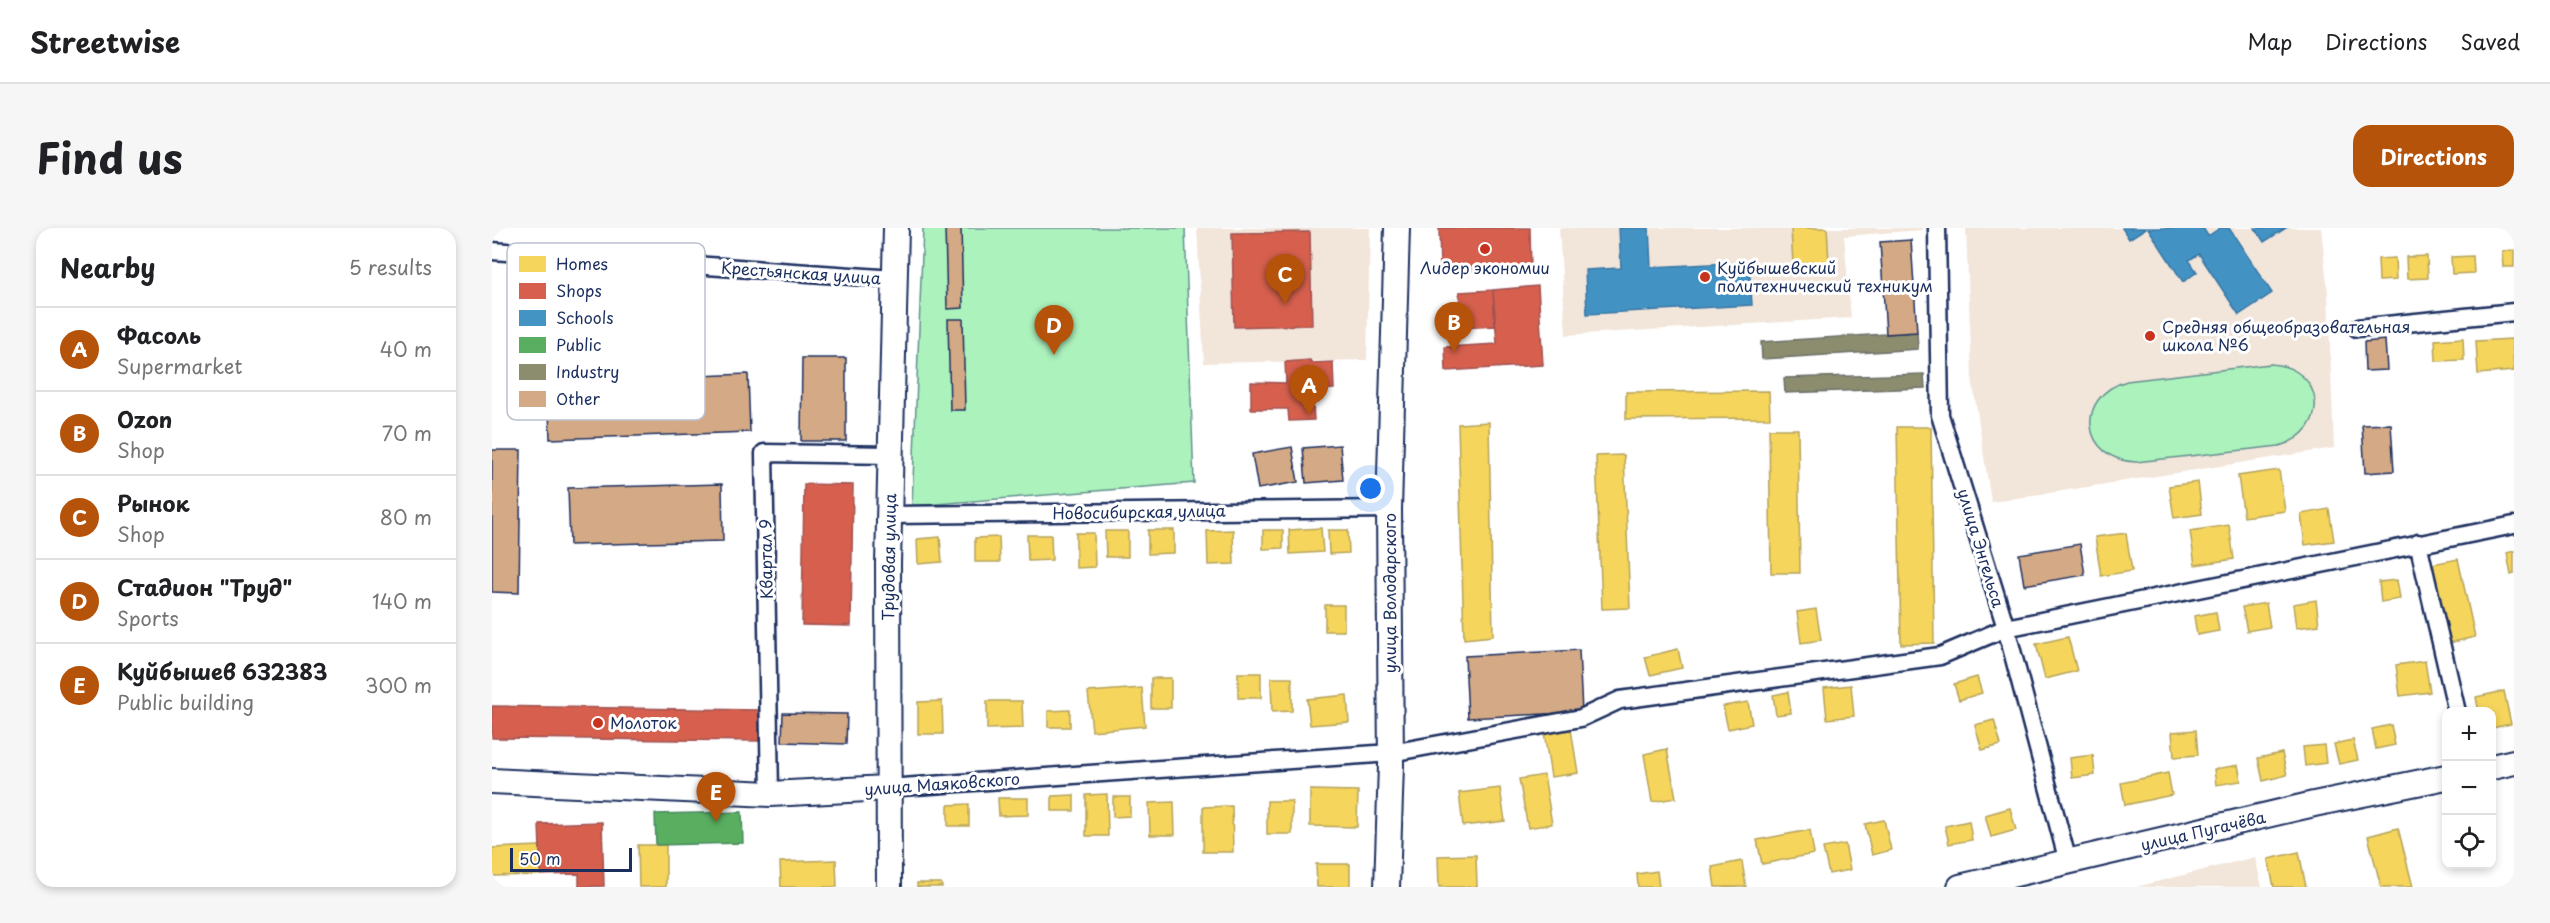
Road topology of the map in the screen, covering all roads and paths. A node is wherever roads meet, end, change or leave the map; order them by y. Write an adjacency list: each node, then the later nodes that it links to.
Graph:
1 (896, 228): 7 (street, Трудовая улица)
2 (1397, 228): 11 (street, улица Володарского)
3 (1937, 228): 15 (street, улица Энгельса)
4 (492, 251): 5 (street, Крестьянская улица)
5 (507, 252)
6 (705, 266): 7 (street, Крестьянская улица)
7 (895, 279): 10 (street, Трудовая улица)
8 (2514, 312): 9 (street)
9 (2357, 328)
10 (891, 455): 12 (street, Трудовая улица); 23 (street, Квартал 9)
11 (1389, 509): 12 (street, Новосибирская улица); 17 (street, улица Володарского)
12 (890, 515): 22 (street, Трудовая улица)
13 (2514, 525): 14 (street, улица Маяковского)
14 (2418, 543): 15 (street, улица Маяковского); 16 (street)
15 (2006, 628): 17 (street, улица Маяковского); 24 (street, улица Энгельса)
16 (2456, 707)
17 (1391, 753): 22 (street, улица Маяковского); 26 (street, улица Володарского)
18 (2514, 762): 19 (street)
19 (2496, 766)
20 (2442, 778): 24 (street, улица Пугачёва)
21 (492, 781): 23 (street, улица Маяковского)
22 (887, 788): 23 (street, улица Маяковского); 25 (street, Трудовая улица)
23 (770, 794)
24 (2068, 862): 27 (street, улица Пугачёва)
25 (889, 887)
26 (1387, 887)
27 (1960, 887)

